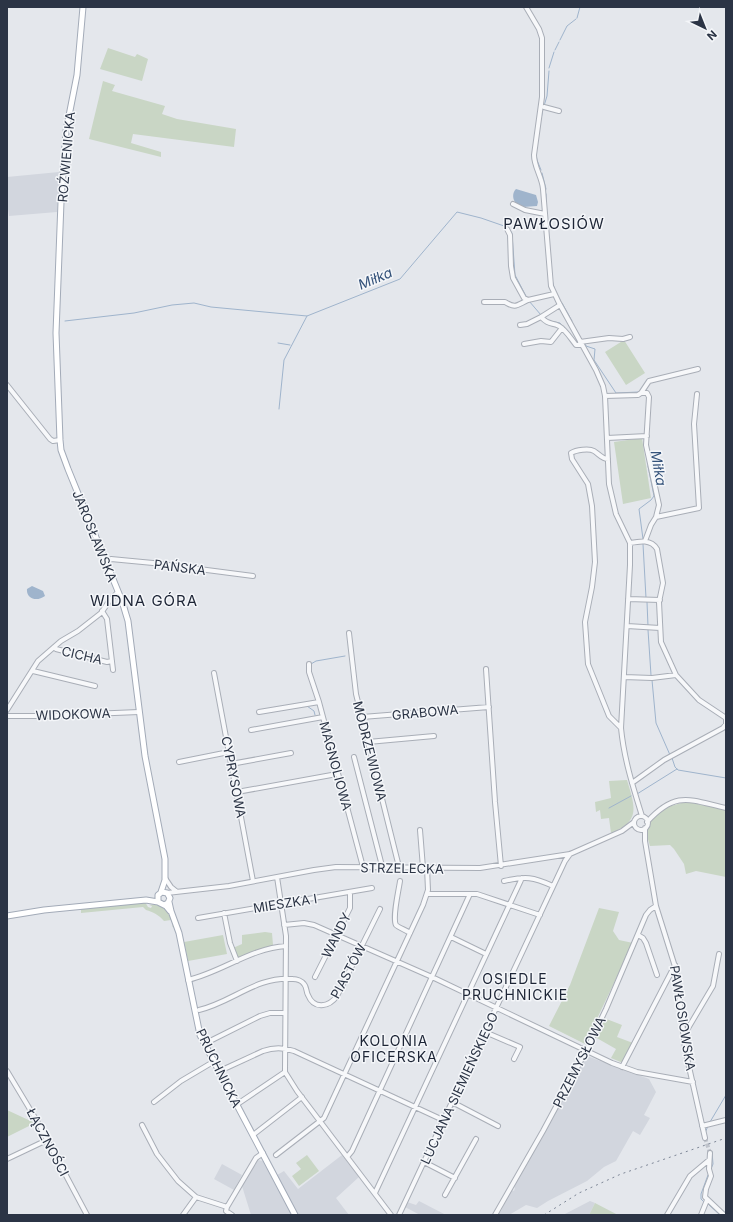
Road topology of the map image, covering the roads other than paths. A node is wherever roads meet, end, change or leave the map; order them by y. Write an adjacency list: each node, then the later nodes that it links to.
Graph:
1 (83, 7): 12 (main road, ROŹWIENICKA)
2 (526, 7): 6 (street)
3 (544, 107): 4 (street)
4 (558, 111)
5 (513, 204): 6 (street)
6 (545, 214): 8 (street)
7 (507, 229): 9 (street)
8 (554, 294): 9 (street); 11 (street)
9 (528, 300): 10 (street)
10 (484, 302)
11 (560, 305): 13 (street); 17 (street)
12 (57, 309): 26 (main road, JAROSŁAWSKA)
13 (541, 317): 14 (street); 15 (street)
14 (520, 325)
15 (562, 328): 17 (street); 18 (street)
16 (630, 337): 17 (street)
17 (581, 343): 23 (street)
18 (524, 344)
19 (698, 369): 21 (street)
20 (7, 385): 26 (street)
21 (641, 393): 23 (street); 24 (street)
22 (697, 394): 28 (street)
23 (605, 396): 25 (street)
24 (646, 436): 25 (street); 28 (street)
25 (607, 438): 27 (street)
26 (60, 440): 31 (main road, JAROSŁAWSKA)
27 (608, 459): 30 (street); 58 (street)
28 (656, 517): 29 (street)
29 (645, 541): 30 (street); 35 (street)
30 (630, 543): 34 (street)
31 (106, 561): 32 (street, PAŃSKA); 33 (main road, JAROSŁAWSKA)
32 (253, 576)
33 (118, 592): 36 (street); 53 (main road, JAROSŁAWSKA)
34 (628, 599): 35 (street); 37 (street)
35 (660, 600): 38 (street)
36 (102, 611): 40 (street); 41 (street, CICHA)
37 (627, 626): 38 (street); 48 (street)
38 (660, 628): 47 (street)
39 (349, 633): 57 (street, MODRZEWIOWA)
40 (54, 647): 41 (street, CICHA); 45 (street)
41 (112, 661): 44 (street, CICHA)
42 (309, 664): 50 (street, MAGNOLIOWA)
43 (486, 668): 51 (street)
44 (113, 670)
45 (33, 671): 49 (street); 52 (street)
46 (214, 673): 62 (street, CYPRYSOWA)
47 (676, 675): 48 (street); 68 (street)
48 (624, 677): 58 (street)
49 (95, 686)
50 (319, 702): 54 (street); 56 (street, MAGNOLIOWA)
51 (489, 707): 57 (street, GRABOWA); 83 (street)
52 (7, 710)
53 (139, 712): 55 (street, WIDOKOWA); 90 (main road, JAROSŁAWSKA)
54 (258, 712)
55 (7, 716)
56 (323, 717): 59 (street); 67 (street, MAGNOLIOWA)
57 (362, 717): 61 (street, MODRZEWIOWA)
58 (620, 728): 68 (street)
59 (251, 730)
60 (434, 736): 61 (street)
61 (368, 742): 85 (street, MODRZEWIOWA)
62 (229, 752): 65 (street); 66 (street, CYPRYSOWA)
63 (291, 753): 66 (street)
64 (354, 757): 84 (street)
65 (179, 762)
66 (231, 764): 69 (street, CYPRYSOWA)
67 (337, 774): 69 (street); 86 (street, MAGNOLIOWA)
68 (632, 783): 72 (street)
69 (237, 792): 92 (street, CYPRYSOWA)
70 (726, 808): 71 (street)
71 (656, 812): 72 (street); 74 (street)
72 (640, 817): 73 (street); 74 (street)
73 (634, 822): 75 (street, PAWŁOSIOWSKA); 78 (street, STRZELECKA)
74 (647, 822): 76 (street)
75 (637, 828): 76 (street, STRZELECKA); 78 (street, STRZELECKA); 79 (street, PAWŁOSIOWSKA)
76 (644, 828): 79 (street, PAWŁOSIOWSKA)
77 (420, 830): 87 (street)
78 (622, 831): 80 (street, STRZELECKA)
79 (645, 842): 107 (street, PAWŁOSIOWSKA)
80 (570, 854): 81 (street, STRZELECKA); 82 (street, LUCJANA SIEMIEŃSKIEGO)
81 (559, 855): 82 (street); 83 (street, STRZELECKA)
82 (565, 861): 94 (street, LUCJANA SIEMIEŃSKIEGO)
83 (501, 866): 87 (street, STRZELECKA)
84 (381, 867): 85 (street, STRZELECKA); 86 (street, STRZELECKA)
85 (399, 867): 87 (street, STRZELECKA)
86 (363, 868): 88 (street, STRZELECKA)
87 (425, 868): 99 (street)
88 (277, 877): 92 (street, STRZELECKA); 104 (street)
89 (522, 878): 91 (street); 94 (street); 105 (street)
90 (165, 879): 96 (street); 98 (main road, JAROSŁAWSKA)
91 (504, 880)
92 (253, 881): 96 (street, STRZELECKA)
93 (400, 881): 115 (street)
94 (553, 886): 112 (street, LUCJANA SIEMIEŃSKIEGO)
95 (372, 888): 97 (street, MIESZKA I)
96 (178, 892): 98 (street, STRZELECKA); 102 (street)
97 (350, 892): 104 (street, MIESZKA I); 116 (street, WANDY)
98 (163, 893): 101 (main road); 102 (main road, PRUCHNICKA); 103 (main road, JAROSŁAWSKA)
99 (427, 894): 100 (street); 115 (street)
100 (470, 894): 105 (street); 118 (street)
101 (147, 900): 103 (main road, PRUCHNICKA); 111 (main road)
102 (170, 900): 106 (main road); 109 (main road, PRUCHNICKA)
103 (158, 902): 106 (main road, PRUCHNICKA)
104 (281, 904): 110 (street, MIESZKA I); 114 (street)
105 (509, 904): 112 (street); 121 (street)
106 (164, 905): 109 (main road, PRUCHNICKA)
107 (656, 906): 117 (street, PRZEMYSŁOWA); 125 (street, PAWŁOSIOWSKA)
108 (380, 909): 119 (street, PIASTÓW)
109 (171, 911): 130 (main road, PRUCHNICKA)
110 (224, 913): 113 (street, MIESZKA I); 123 (street)
111 (7, 915)
112 (540, 915): 132 (street, LUCJANA SIEMIEŃSKIEGO)
113 (198, 918)
114 (284, 925): 116 (street); 120 (street)
115 (410, 933): 124 (street)
116 (337, 934): 119 (street); 127 (street, WANDY)
117 (638, 935): 126 (street); 141 (street, PRZEMYSŁOWA)
118 (451, 937): 121 (street); 128 (street)
119 (362, 945): 124 (street); 129 (street, PIASTÓW)
120 (286, 946): 123 (street); 129 (street)
121 (486, 954): 131 (street)
122 (719, 954): 136 (street)
123 (237, 961): 130 (street)
124 (396, 962): 128 (street); 148 (street)
125 (675, 965): 136 (street, PAWŁOSIOWSKA); 144 (street)
126 (657, 974)
127 (315, 977)
128 (432, 977): 131 (street); 150 (street)
129 (285, 978): 133 (street, PIASTÓW); 134 (street)
130 (188, 980): 143 (main road, PRUCHNICKA)
131 (467, 994): 132 (street); 155 (street)
132 (497, 1007): 135 (street, LUCJANA SIEMIEŃSKIEGO); 141 (street)
133 (199, 1010)
134 (285, 1013): 137 (street); 138 (street)
135 (485, 1032): 139 (street); 153 (street, LUCJANA SIEMIEŃSKIEGO)
136 (683, 1032): 149 (street, PAWŁOSIOWSKA)
137 (208, 1042)
138 (284, 1048): 145 (street); 147 (street); 148 (street)
139 (520, 1048): 140 (street); 142 (street)
140 (526, 1050)
141 (586, 1051): 144 (street); 187 (street, PRZEMYSŁOWA)
142 (514, 1059)
143 (213, 1062): 152 (street); 154 (main road, PRUCHNICKA)
144 (622, 1066): 149 (street)
145 (224, 1069)
146 (7, 1070): 165 (street, ŁĄCZNOŚCI)
147 (285, 1072): 151 (street); 154 (street)
148 (344, 1074): 150 (street); 158 (street)
149 (693, 1082): 161 (street, PAWŁOSIOWSKA)
150 (380, 1091): 155 (street); 169 (street)
151 (302, 1097): 158 (street); 162 (street)
152 (154, 1102)
153 (452, 1102): 156 (street, LUCJANA SIEMIEŃSKIEGO); 160 (street)
154 (236, 1105): 162 (main road, PRUCHNICKA)
155 (415, 1107): 156 (street); 176 (street)
156 (444, 1120): 172 (street, LUCJANA SIEMIEŃSKIEGO)
157 (726, 1120): 161 (street)
158 (320, 1121): 168 (street); 169 (street)
159 (142, 1125): 178 (street)
160 (498, 1126)
161 (702, 1126): 163 (street, PAWŁOSIOWSKA)
162 (253, 1135): 167 (main road, PRUCHNICKA)
163 (706, 1138)
164 (476, 1139): 175 (street)
165 (47, 1140): 170 (street); 181 (street, ŁĄCZNOŚCI)
166 (710, 1152): 171 (street)
167 (262, 1153): 180 (street); 184 (main road, PRUCHNICKA)
168 (276, 1155)
169 (347, 1157): 176 (street)
170 (7, 1159)
171 (709, 1160): 173 (street); 174 (street)
172 (424, 1162): 175 (street); 186 (street, LUCJANA SIEMIEŃSKIEGO)
173 (702, 1165): 174 (street); 188 (street)
174 (709, 1169): 179 (street)
175 (455, 1178): 177 (street)
176 (375, 1193): 185 (street)
177 (446, 1195)
178 (196, 1197): 180 (street); 182 (street)
179 (707, 1200): 189 (street); 190 (street)
180 (227, 1209): 183 (street)
181 (87, 1215)
182 (183, 1215)
183 (232, 1215)
184 (295, 1215)
185 (391, 1215)
186 (399, 1215)
187 (495, 1215)
188 (667, 1215)
189 (701, 1215)
190 (724, 1215)

